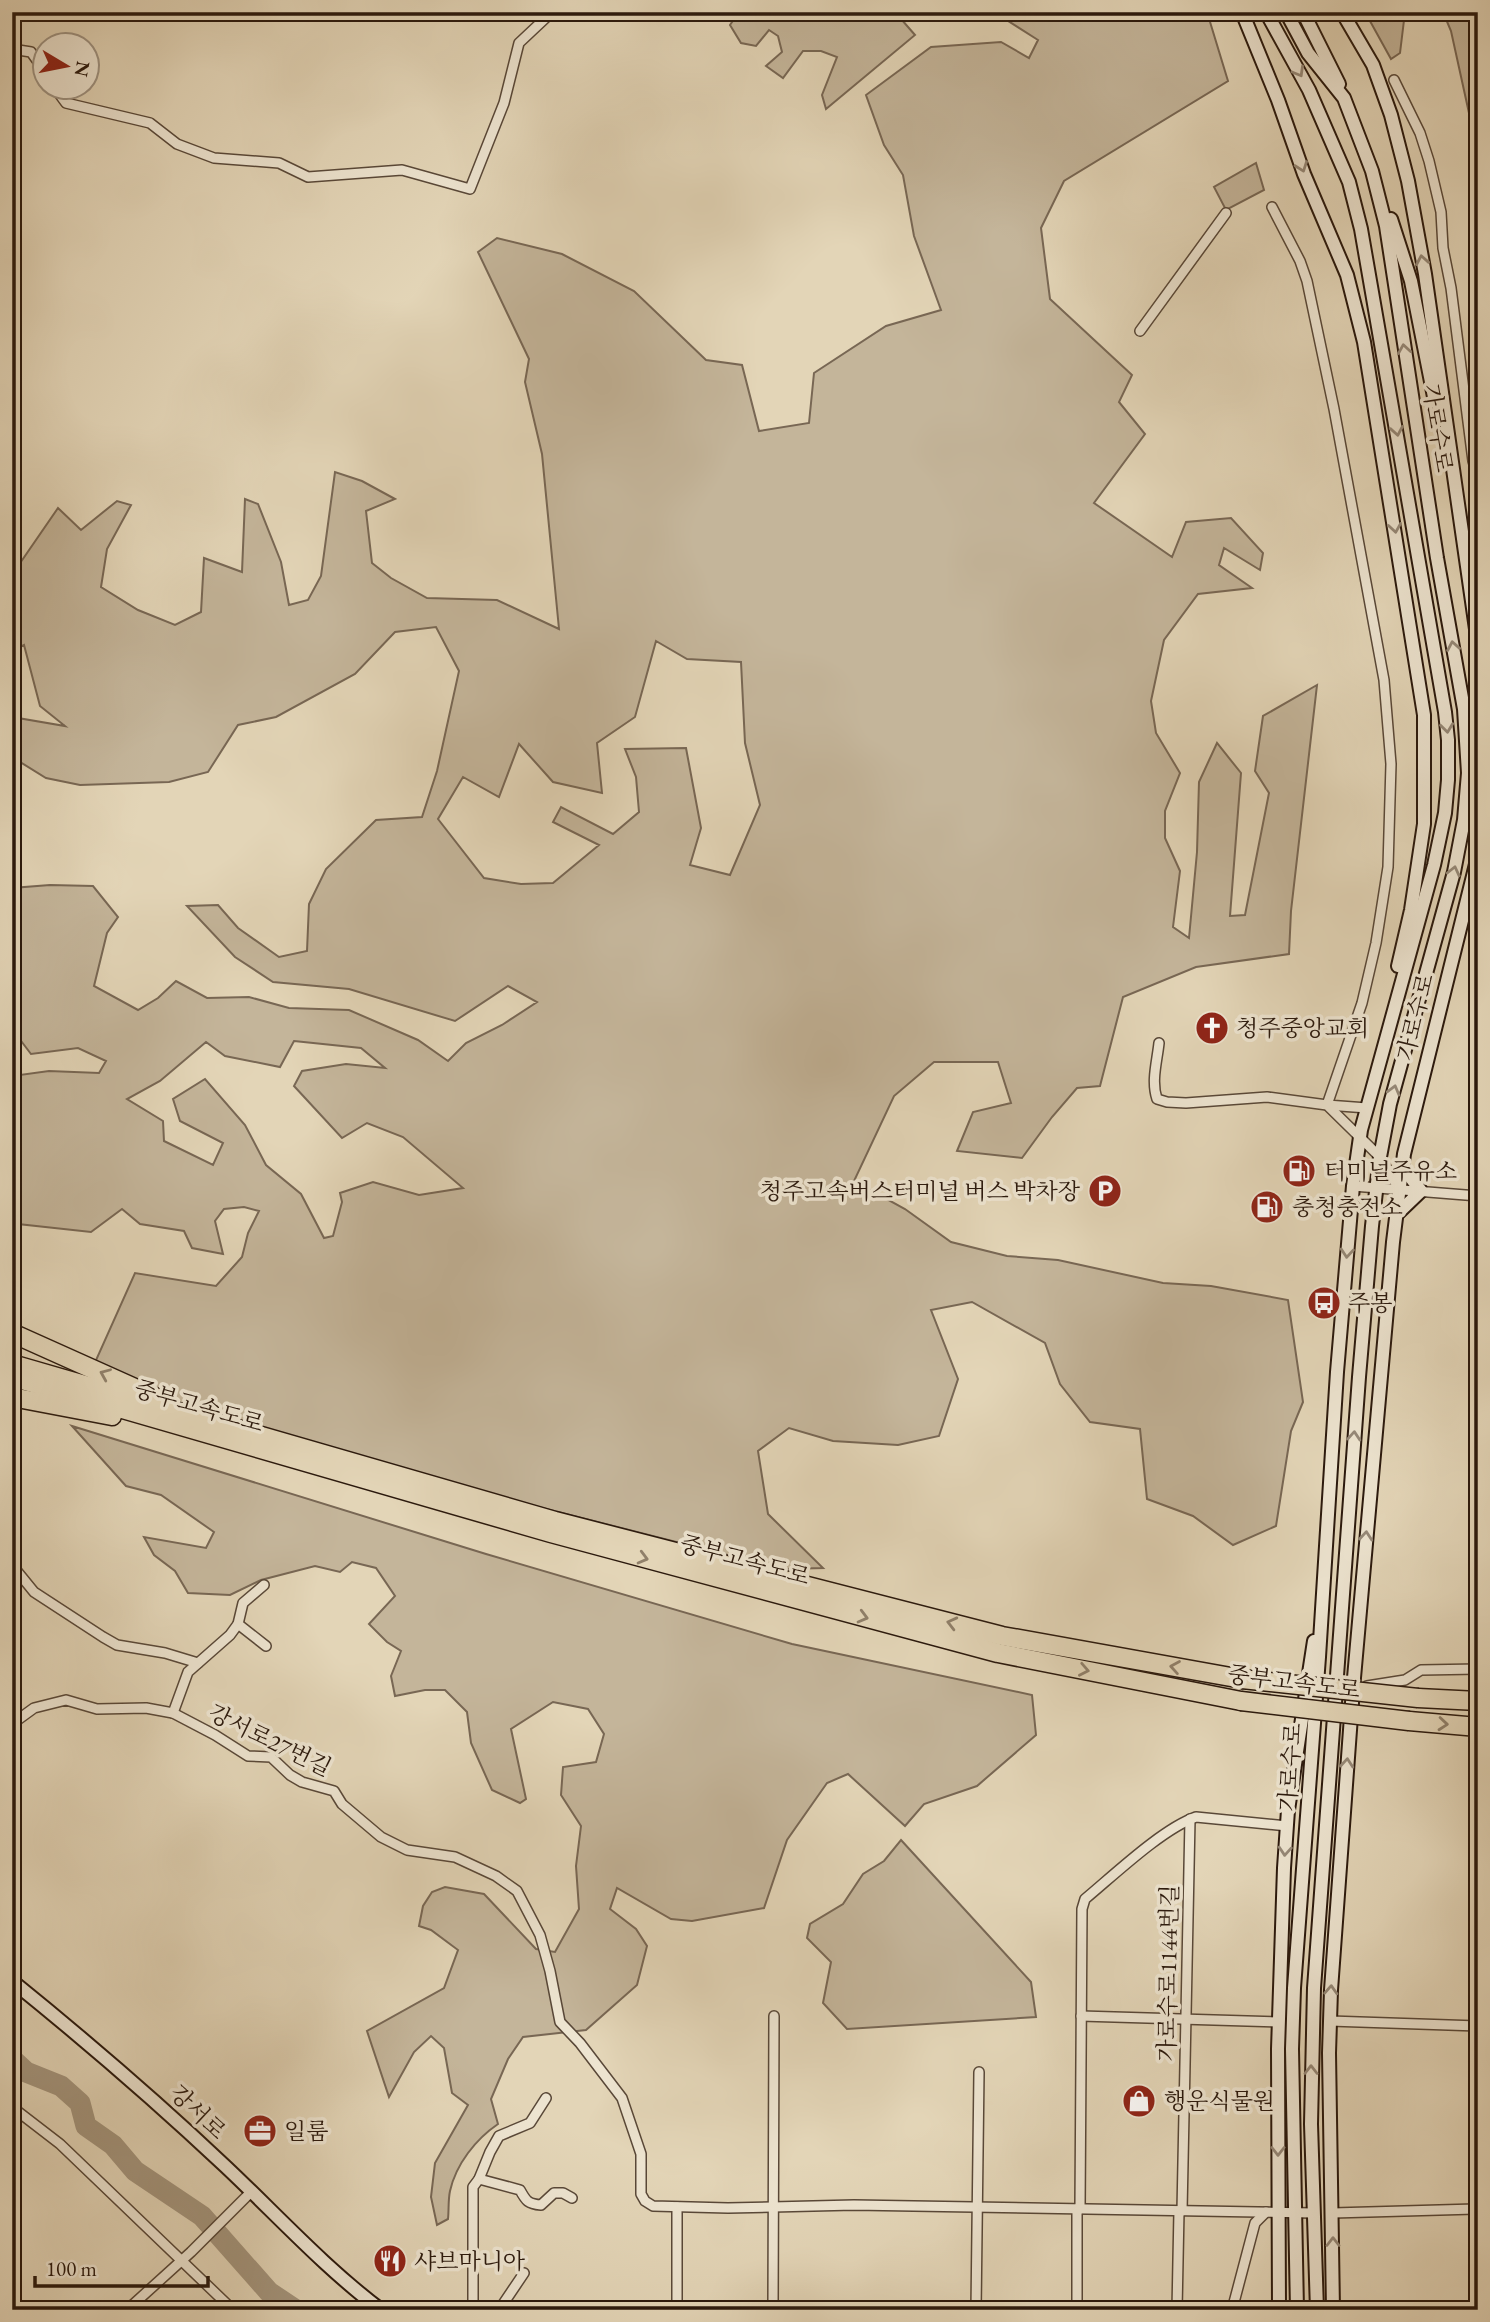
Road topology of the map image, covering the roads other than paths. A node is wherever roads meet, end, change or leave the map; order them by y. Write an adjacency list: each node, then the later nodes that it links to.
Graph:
1 (552, 12): 11 (street)
2 (1242, 12): 20 (main road, 가로수로, one-way to 20)
3 (1266, 12): 20 (main road, 가로수로, one-way to 20)
4 (1286, 12): 10 (main road, 가로수로)
5 (1303, 12): 10 (main road)
6 (1342, 12): 16 (main road, 가로수로, one-way to 6)
7 (12, 49): 8 (street)
8 (32, 53)
9 (1394, 80): 17 (street)
10 (1344, 97): 12 (main road, 가로수로)
11 (65, 102)
12 (1372, 171): 16 (main road); 25 (main road, 가로수로, one-way to 12)
13 (1272, 207): 22 (street)
14 (1226, 213): 15 (street)
15 (1140, 331)
16 (1448, 438): 18 (main road, 가로수로)
17 (1478, 478)
18 (1478, 643)
19 (1478, 856): 26 (main road, 가로수로)
20 (1391, 1022): 23 (main road, 가로수로)
21 (1159, 1044): 22 (street)
22 (1327, 1105): 23 (street); 24 (street)
23 (1367, 1108): 24 (main road, 가로수로)
24 (1360, 1136): 25 (street); 27 (main road, 가로수로)
25 (1380, 1157): 28 (main road, 가로수로); 29 (street)
26 (1402, 1166): 29 (main road, 가로수로); 30 (main road)
27 (1353, 1186): 28 (street); 40 (main road, 가로수로, one-way to 40)
28 (1377, 1188): 29 (street); 74 (main road, 가로수로, one-way to 28)
29 (1399, 1189): 30 (street); 32 (main road, 가로수로)
30 (1421, 1191): 31 (street); 32 (main road)
31 (1478, 1196)
32 (1396, 1215): 45 (main road, 가로수로, one-way to 32)
33 (12, 1333): 37 (highway, one-way to 33)
34 (12, 1364): 37 (highway, 중부고속도로)
35 (12, 1377): 37 (highway, 중부고속도로)
36 (12, 1397): 37 (highway)
37 (186, 1421): 46 (highway, 중부고속도로, one-way to 37, bridge); 49 (highway, 중부고속도로, one-way to 49, bridge)
38 (12, 1565): 43 (street)
39 (264, 1585): 41 (street)
40 (1323, 1589): 51 (main road); 73 (main road, 가로수로)
41 (238, 1623): 42 (street); 43 (street)
42 (266, 1646)
43 (198, 1663): 47 (street)
44 (1478, 1669): 45 (street)
45 (1353, 1689): 56 (main road, 가로수로, one-way to 45)
46 (1478, 1702)
47 (173, 1713): 48 (street, 강서로27번길); 66 (street, 강서로27번길)
48 (12, 1724)
49 (1478, 1727)
50 (1190, 1819): 51 (street); 54 (street); 55 (street, 가로수로1144번길)
51 (1287, 1826): 57 (main road, one-way to 57)
52 (12, 1981): 64 (main road, 강서로)
53 (774, 2016): 67 (street)
54 (1081, 2016): 55 (street); 69 (street)
55 (1186, 2019): 57 (street); 71 (street, 가로수로1144번길)
56 (1330, 2021): 58 (street); 75 (main road, 가로수로)
57 (1278, 2022): 72 (main road, one-way to 72)
58 (1478, 2026)
59 (979, 2072): 68 (street)
60 (546, 2098): 63 (street)
61 (12, 2107): 77 (street)
62 (1478, 2166): 70 (street)
63 (480, 2179): 65 (street); 83 (street)
64 (251, 2192): 77 (street); 82 (main road, 강서로)
65 (572, 2198)
66 (677, 2207): 67 (street); 85 (street)
67 (773, 2207): 68 (street); 86 (street)
68 (977, 2207): 69 (street); 87 (street)
69 (1079, 2209): 71 (street); 88 (street)
70 (1475, 2209): 75 (street); 76 (street)
71 (1180, 2211): 72 (street); 89 (street, 가로수로1144번길)
72 (1272, 2212): 73 (street); 79 (street); 90 (main road)
73 (1295, 2213): 74 (street); 91 (main road, 가로수로)
74 (1314, 2213): 92 (main road, 가로수로)
75 (1333, 2213): 93 (main road, 가로수로, one-way to 75)
76 (1478, 2230)
77 (182, 2260): 80 (street); 81 (street)
78 (524, 2273): 84 (street)
79 (1233, 2306)
80 (127, 2310)
81 (233, 2310)
82 (381, 2310)
83 (473, 2310)
84 (499, 2310)
85 (677, 2310)
86 (773, 2310)
87 (976, 2310)
88 (1077, 2310)
89 (1177, 2310)
90 (1279, 2310)
91 (1297, 2310)
92 (1317, 2310)
93 (1333, 2310)

